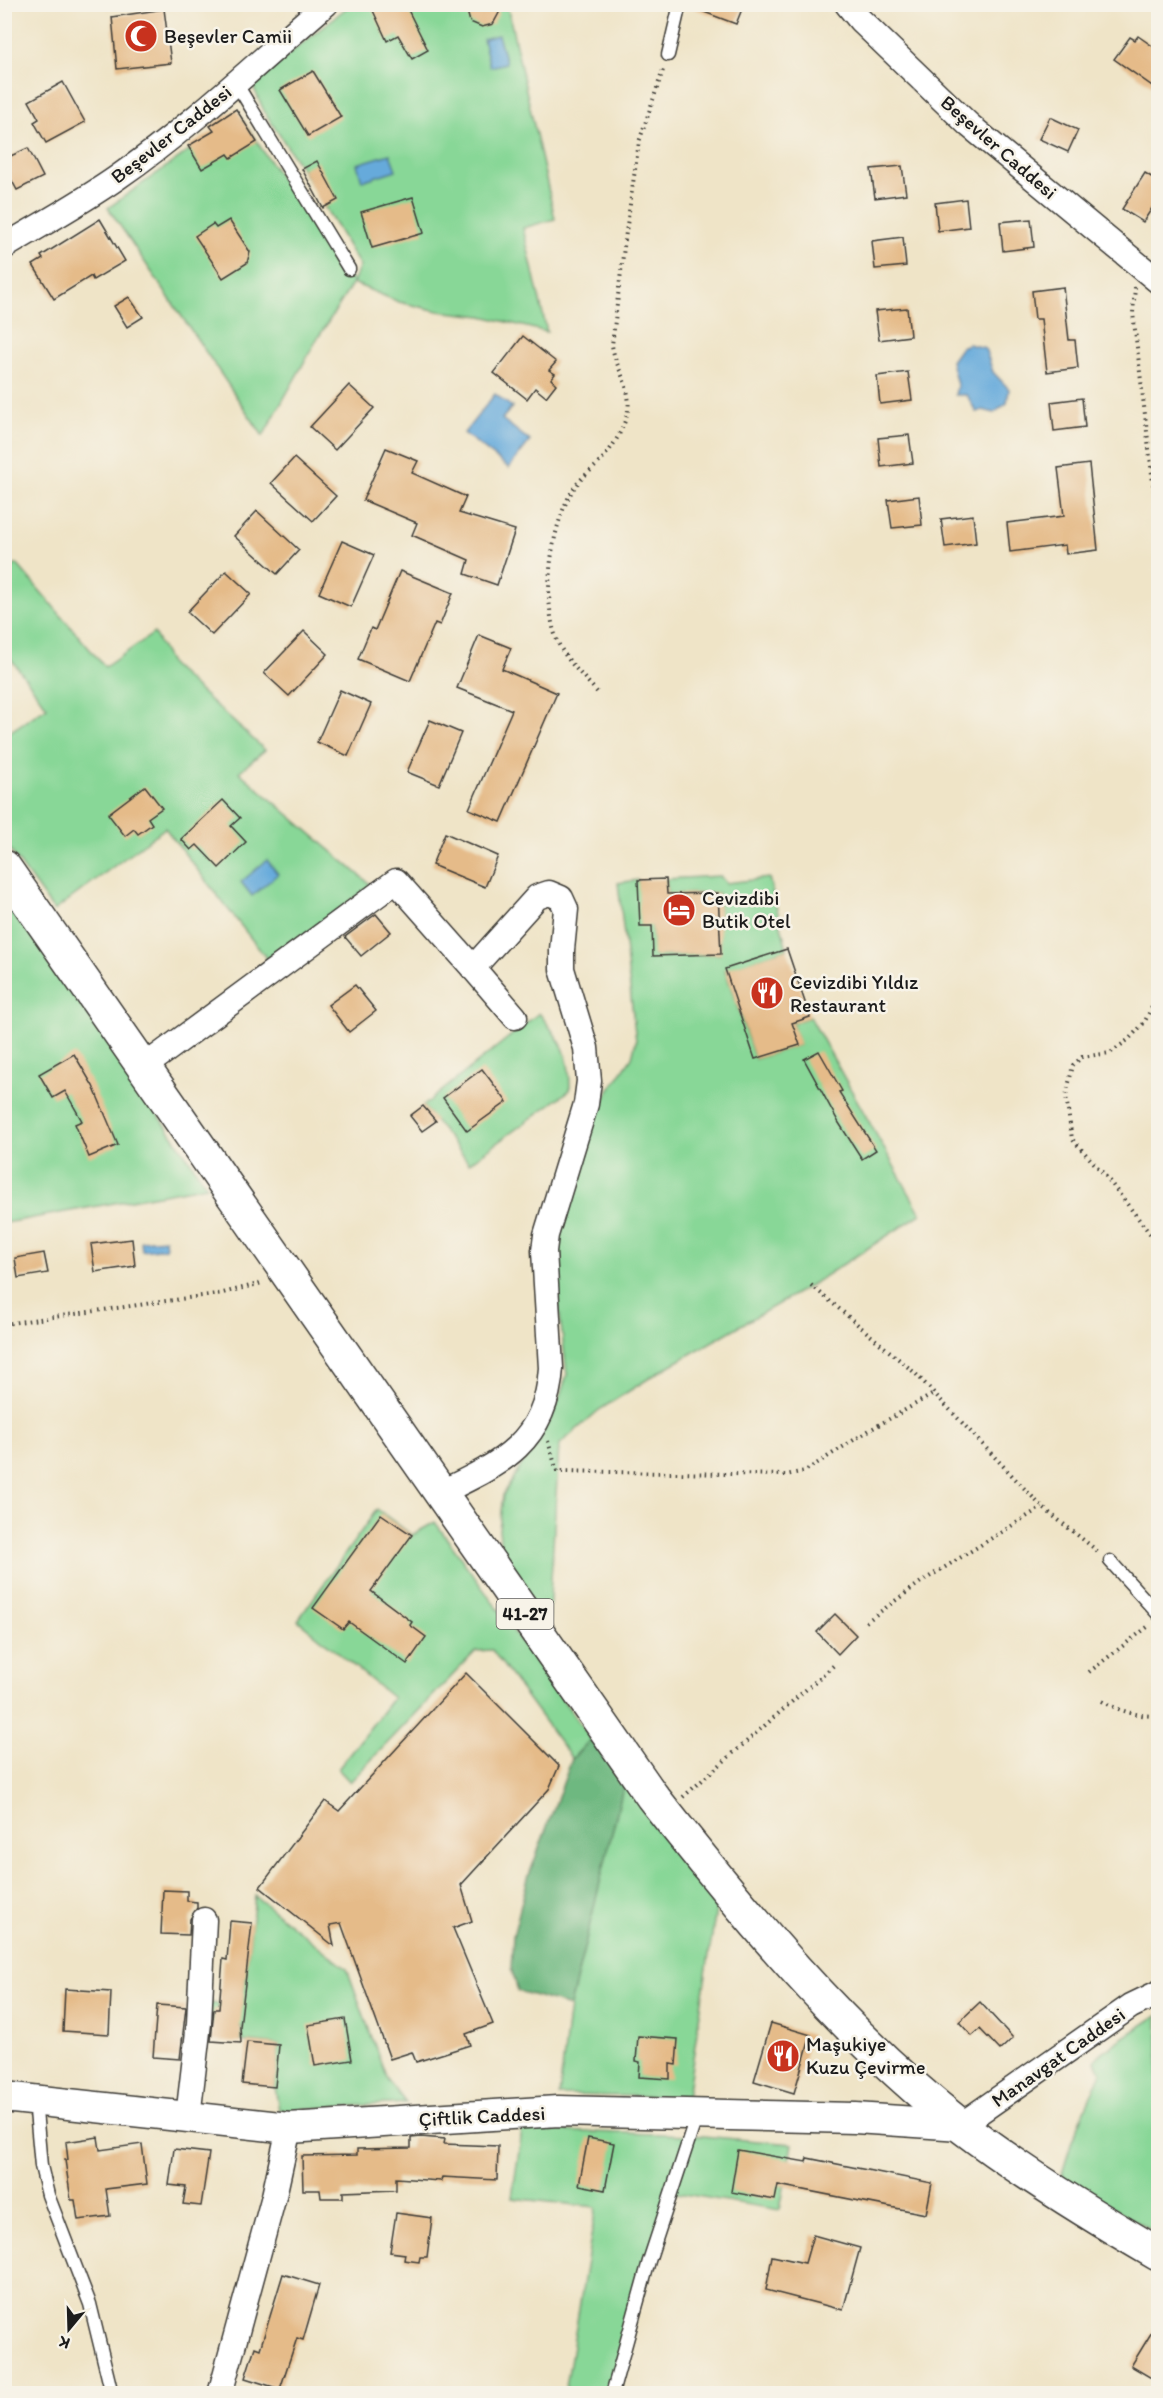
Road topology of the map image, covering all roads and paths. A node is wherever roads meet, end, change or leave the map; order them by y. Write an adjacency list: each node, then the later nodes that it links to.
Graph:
1 (326, 4): 5 (street, Beşevler Caddesi)
2 (680, 4): 4 (lane)
3 (847, 4): 8 (street, Beşevler Caddesi)
4 (668, 55): 10 (path)
5 (236, 83): 6 (street, Beşevler Caddesi); 7 (lane)
6 (4, 247)
7 (349, 269)
8 (1151, 275): 9 (path)
9 (1158, 525)
10 (597, 692)
11 (1158, 834): 16 (path)
12 (4, 867): 15 (main road, 41-27)
13 (473, 968): 14 (street); 15 (street); 22 (street)
14 (515, 1017)
15 (145, 1066): 17 (main road, 41-27)
16 (1158, 1244)
17 (288, 1273): 19 (path); 22 (main road, 41-27)
18 (811, 1285): 20 (path)
19 (4, 1324)
20 (935, 1394): 21 (path); 23 (path)
21 (557, 1471)
22 (440, 1493): 32 (main road, 41-27)
23 (1042, 1507): 24 (path); 27 (path)
24 (1110, 1561): 25 (lane)
25 (1158, 1614)
26 (1158, 1619): 29 (path)
27 (866, 1622)
28 (834, 1665): 32 (path)
29 (1089, 1672)
30 (1102, 1701): 31 (path)
31 (1158, 1716)
32 (665, 1812): 39 (main road, 41-27)
33 (204, 1920): 38 (street)
34 (1158, 1993): 39 (street, Manavgat Caddesi)
35 (4, 2097): 36 (street, Çiftlik Caddesi)
36 (35, 2100): 38 (street, Çiftlik Caddesi); 42 (lane)
37 (698, 2114): 39 (street, Çiftlik Caddesi); 40 (street, Çiftlik Caddesi); 44 (lane)
38 (188, 2117): 40 (street, Çiftlik Caddesi)
39 (961, 2125): 41 (main road, 41-27)
40 (289, 2127): 43 (street)
41 (1158, 2254)
42 (112, 2394)
43 (220, 2394)
44 (612, 2394)

